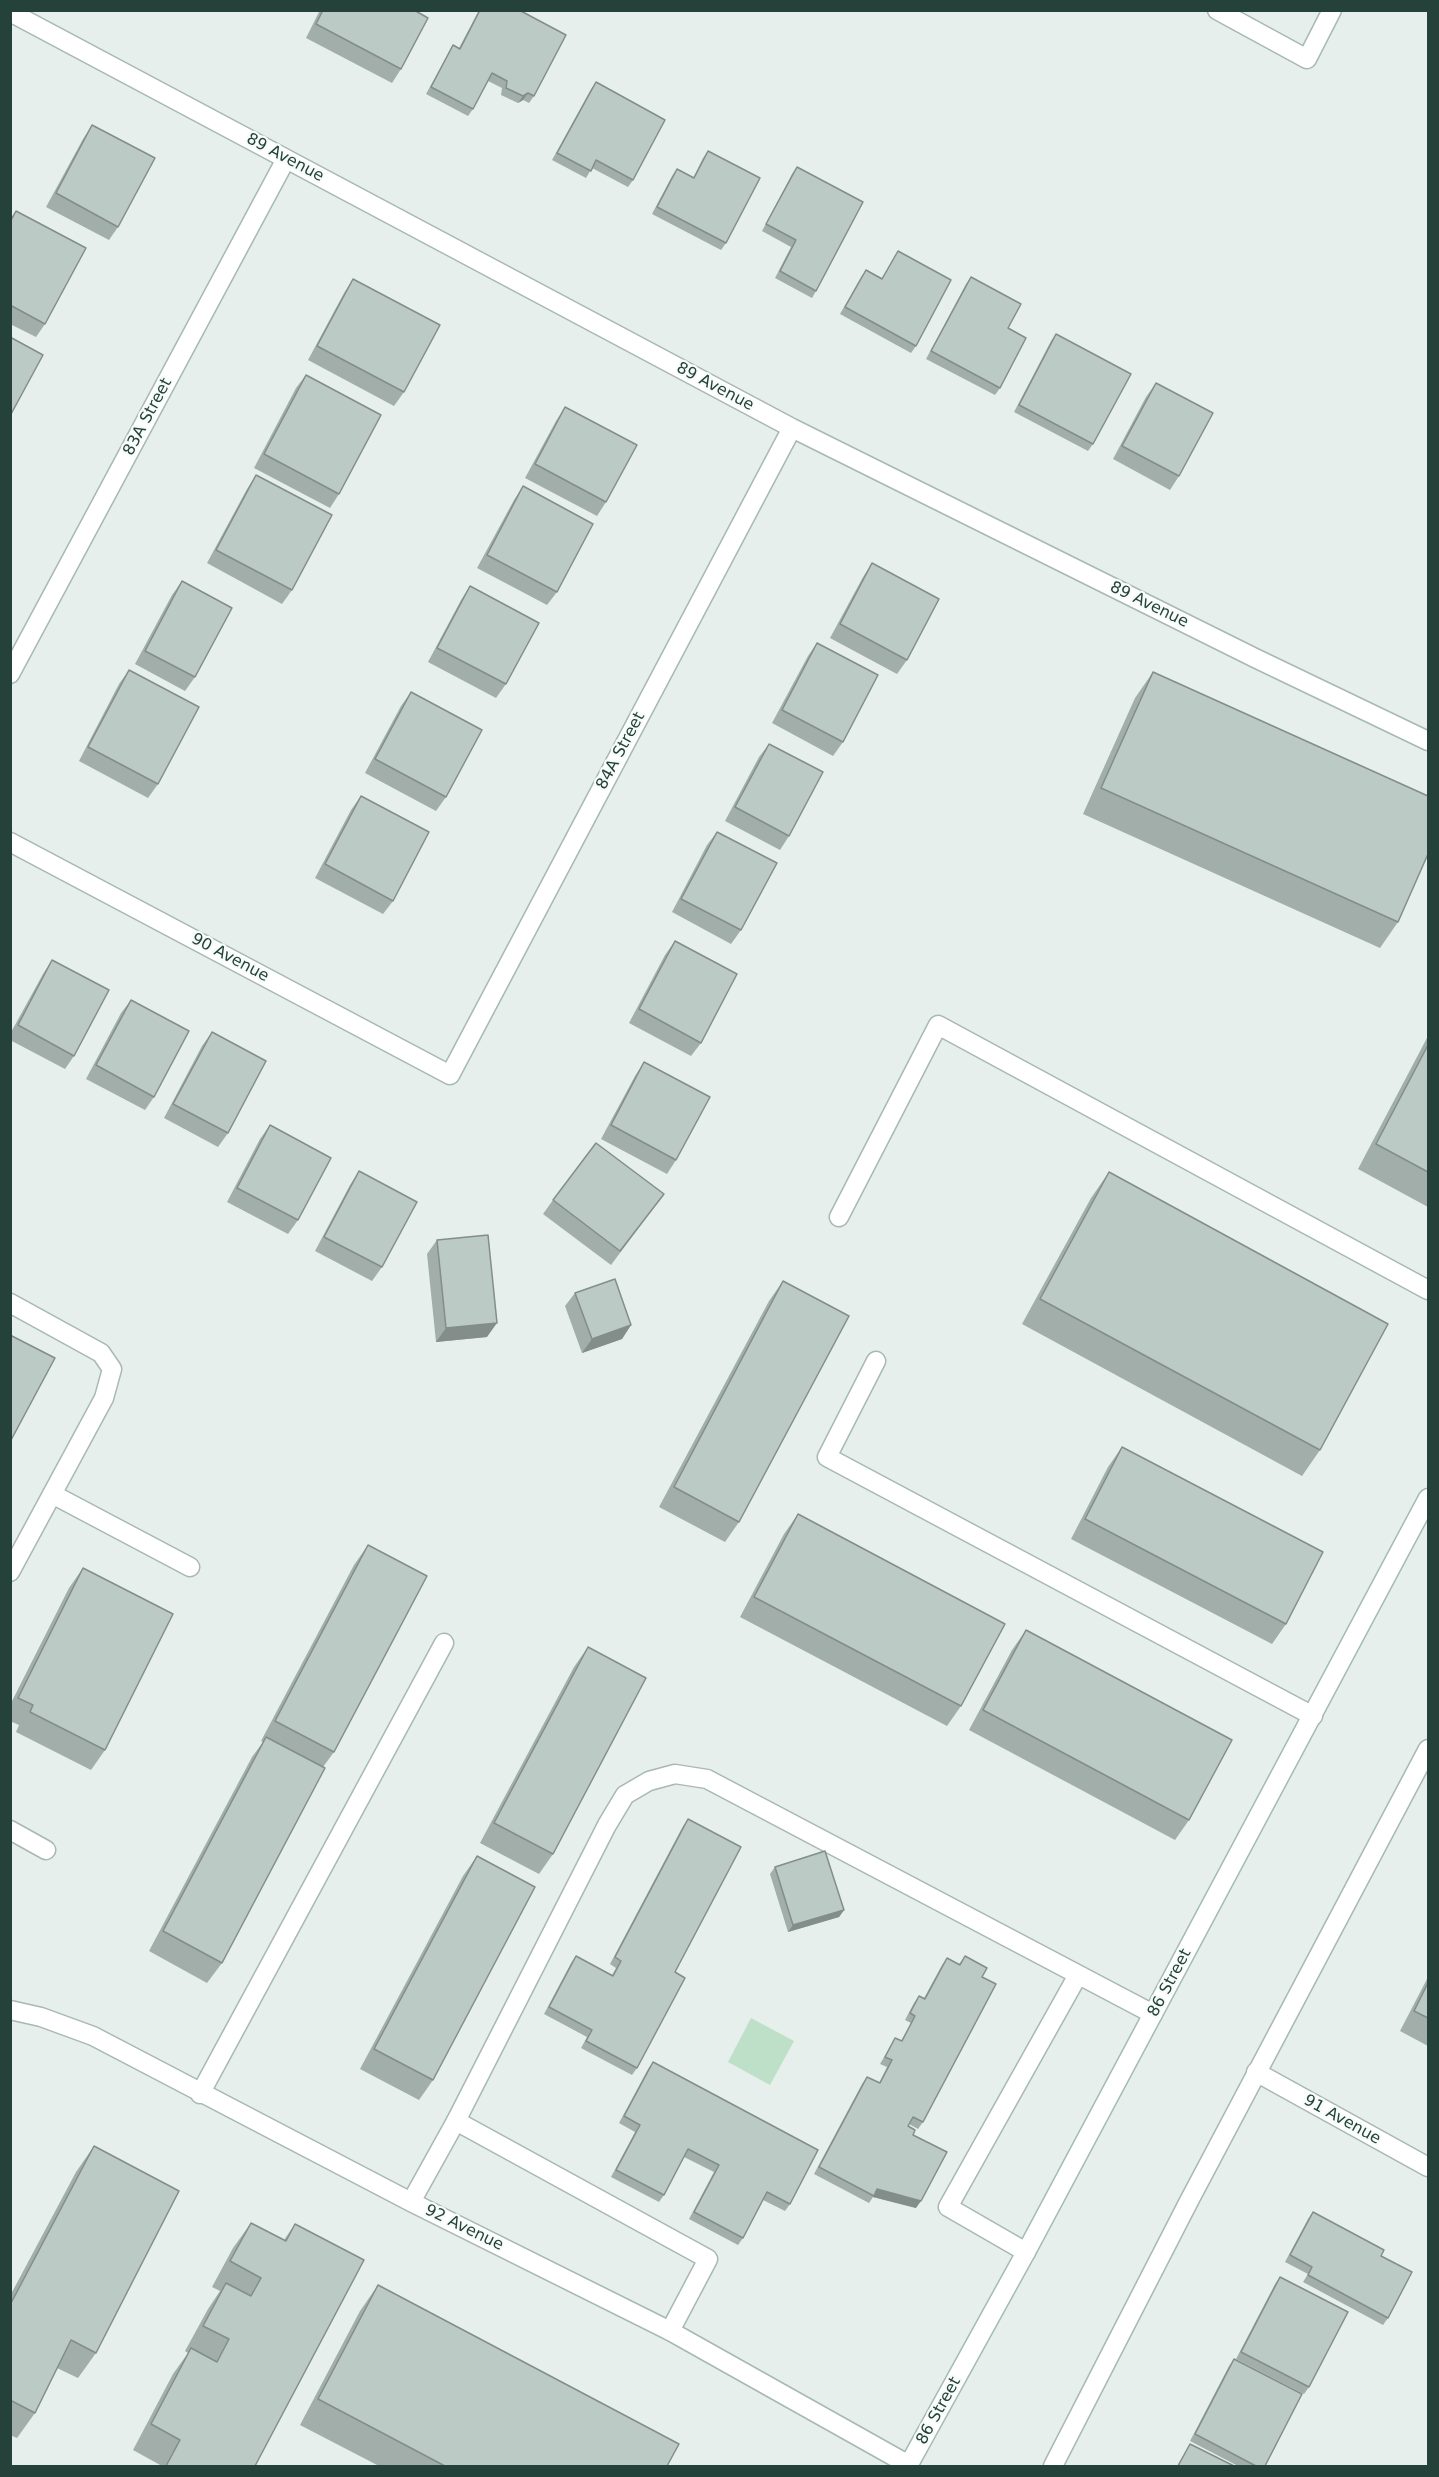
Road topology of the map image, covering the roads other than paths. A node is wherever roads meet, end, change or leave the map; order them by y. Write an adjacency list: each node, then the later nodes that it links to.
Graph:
1 (1217, 10): 2 (street)
2 (1332, 10)
3 (10, 12): 4 (street, 89 Avenue)
4 (286, 159): 5 (street, 89 Avenue); 6 (street, 83A Street)
5 (792, 428): 7 (street, 89 Avenue); 9 (street, 84A Street)
6 (10, 674)
7 (1428, 741)
8 (10, 842): 9 (street, 90 Avenue)
9 (450, 1075)
10 (840, 1217): 11 (street)
11 (1428, 1290)
12 (10, 1303): 14 (street)
13 (876, 1361): 19 (street)
14 (52, 1494): 16 (street); 17 (street)
15 (1428, 1498): 19 (street, 86 Street)
16 (190, 1567)
17 (10, 1572)
18 (444, 1642): 27 (street)
19 (1313, 1716): 25 (street, 86 Street)
20 (1428, 1749): 26 (street)
21 (10, 1830): 22 (street)
22 (46, 1850)
23 (1078, 1975): 25 (street); 28 (street); 31 (street)
24 (10, 2010): 27 (street, 92 Avenue)
25 (1153, 2014): 31 (street, 86 Street)
26 (1256, 2072): 29 (street, 91 Avenue); 34 (street)
27 (200, 2094): 30 (street, 92 Avenue)
28 (456, 2121): 30 (street); 32 (street)
29 (1428, 2167)
30 (411, 2202): 32 (street, 92 Avenue)
31 (1026, 2252): 33 (street, 86 Street)
32 (670, 2331): 33 (street, 92 Avenue)
33 (909, 2466)
34 (1053, 2466)

